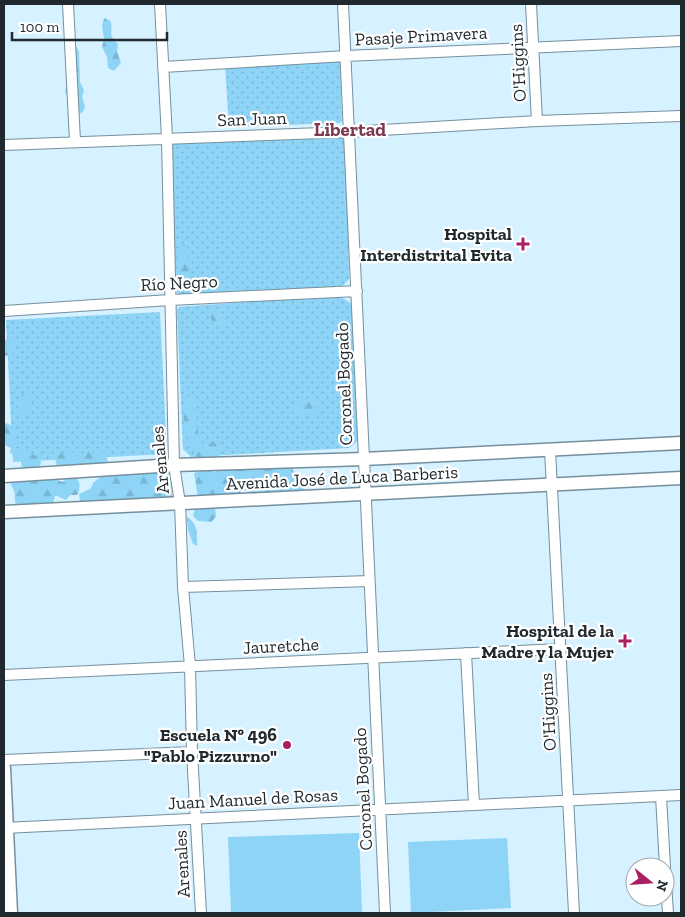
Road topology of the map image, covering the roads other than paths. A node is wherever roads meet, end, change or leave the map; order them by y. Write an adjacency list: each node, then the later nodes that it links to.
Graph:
1 (68, 4): 13 (street)
2 (160, 4): 8 (street, Arenales)
3 (343, 4): 7 (street, Coronel Bogado)
4 (531, 4): 6 (street, O'Higgins)
5 (681, 41): 6 (street, Pasaje Primavera)
6 (533, 47): 7 (street, Pasaje Primavera); 10 (street, O'Higgins)
7 (346, 56): 8 (street, Pasaje Primavera); 11 (street, Coronel Bogado)
8 (163, 67): 12 (street, Arenales)
9 (681, 116): 10 (street, San Juan)
10 (537, 122): 11 (street, San Juan)
11 (349, 132): 12 (street, San Juan); 15 (street, Coronel Bogado)
12 (167, 138): 13 (street, San Juan); 16 (street, Arenales)
13 (75, 141): 14 (street, San Juan)
14 (4, 145)
15 (357, 292): 16 (street, Río Negro); 20 (street, Coronel Bogado)
16 (170, 300): 17 (street, Río Negro); 21 (street, Arenales)
17 (4, 311)
18 (681, 443): 19 (main road, Avenida José de Luca Barberis)
19 (550, 450): 20 (main road, Avenida José de Luca Barberis); 24 (street, O'Higgins)
20 (364, 459): 21 (main road, Avenida José de Luca Barberis); 25 (street, Coronel Bogado)
21 (174, 465): 22 (main road, Avenida José de Luca Barberis); 26 (street, Arenales)
22 (4, 476)
23 (681, 478): 24 (main road, Avenida José de Luca Barberis)
24 (552, 484): 25 (main road, Avenida José de Luca Barberis); 30 (street, O'Higgins)
25 (366, 494): 26 (main road, Avenida José de Luca Barberis); 28 (street, Coronel Bogado)
26 (180, 503): 27 (main road, Avenida José de Luca Barberis); 29 (street, Arenales)
27 (4, 512)
28 (369, 581): 29 (street); 32 (street, Coronel Bogado)
29 (183, 587): 33 (street, Arenales)
30 (560, 649): 31 (street, Jauretche); 41 (street, O'Higgins)
31 (466, 653): 32 (street, Jauretche); 42 (street)
32 (373, 658): 33 (street, Jauretche); 43 (street, Coronel Bogado)
33 (190, 666): 34 (street, Jauretche); 35 (street, Arenales)
34 (4, 675)
35 (192, 752): 36 (street); 44 (street, Arenales)
36 (4, 760)
37 (4, 768): 38 (main road)
38 (4, 778): 45 (main road)
39 (681, 795): 40 (street, Juan Manuel de Rosas)
40 (661, 796): 41 (street, Juan Manuel de Rosas); 46 (street)
41 (568, 800): 42 (street, Juan Manuel de Rosas); 50 (street, O'Higgins)
42 (474, 805): 43 (street, Juan Manuel de Rosas)
43 (380, 809): 44 (street, Juan Manuel de Rosas); 49 (street, Coronel Bogado)
44 (196, 818): 45 (street, Juan Manuel de Rosas); 48 (street, Arenales)
45 (5, 827): 47 (main road)
46 (664, 857)
47 (11, 913)
48 (201, 913)
49 (385, 913)
50 (574, 913)

